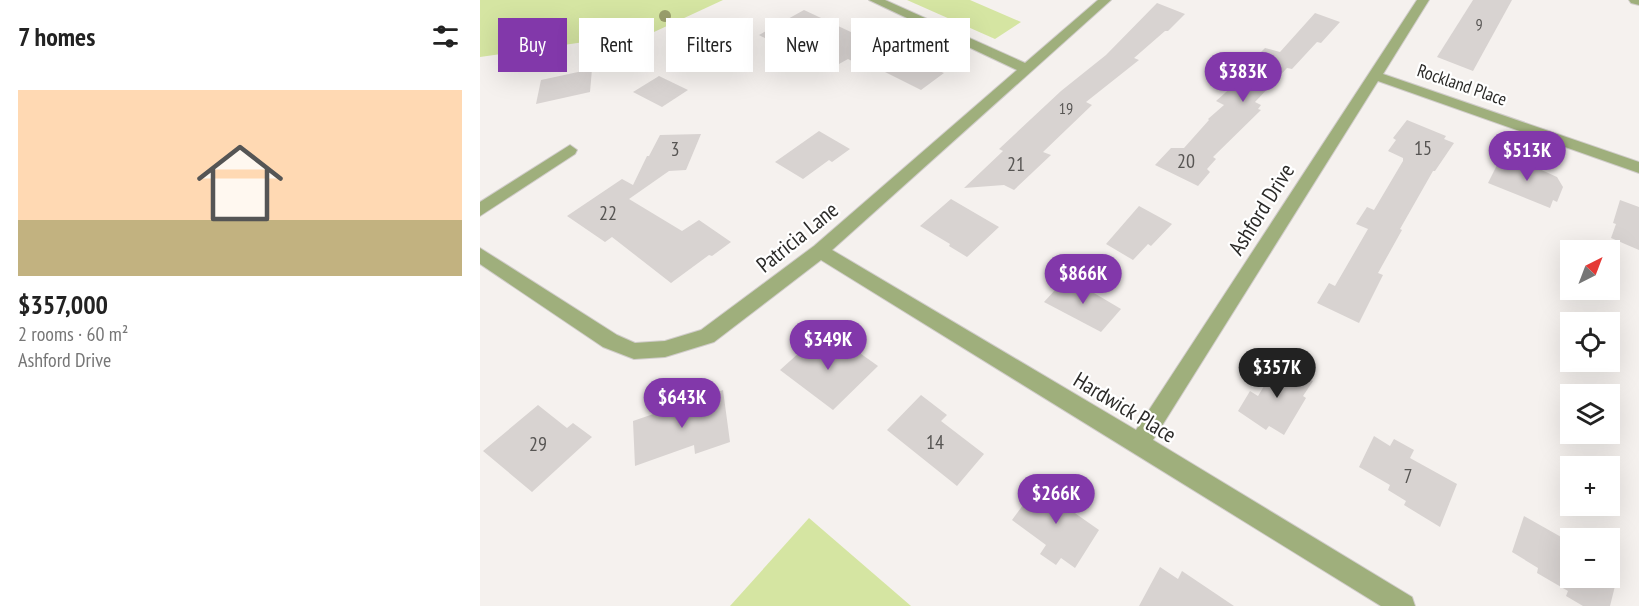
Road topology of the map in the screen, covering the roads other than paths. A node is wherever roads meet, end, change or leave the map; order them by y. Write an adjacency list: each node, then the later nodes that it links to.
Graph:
1 (875, 0): 4 (street)
2 (1105, 0): 4 (street, Patricia Lane)
3 (1423, 0): 5 (street, Ashford Drive)
4 (1026, 69): 9 (street, Patricia Lane)
5 (1373, 75): 7 (street, Rockland Place); 11 (street, Ashford Drive)
6 (570, 150): 8 (street)
7 (1639, 168)
8 (480, 210)
9 (820, 251): 10 (street, Patricia Lane); 11 (street, Hardwick Place)
10 (480, 255)
11 (1139, 443): 12 (street, Hardwick Place)
12 (1403, 606)

